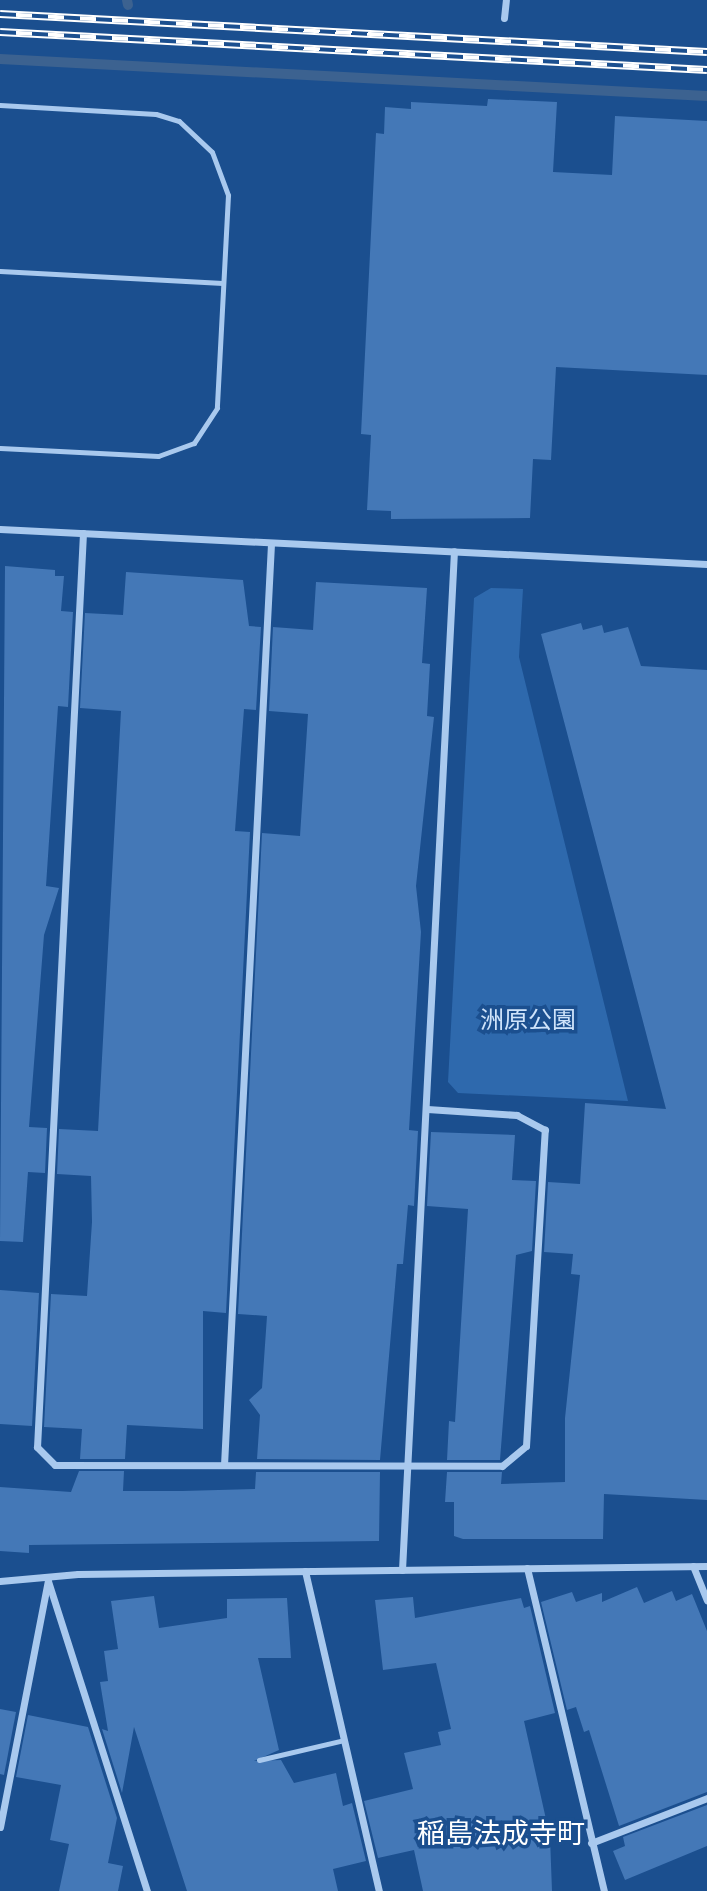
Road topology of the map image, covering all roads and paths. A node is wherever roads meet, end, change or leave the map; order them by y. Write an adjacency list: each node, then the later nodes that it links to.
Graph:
1 (506, 0): 2 (street)
2 (504, 18)
3 (0, 105): 5 (lane)
4 (0, 271): 5 (lane)
5 (223, 283): 6 (lane)
6 (0, 448)
7 (0, 529): 8 (street)
8 (83, 534): 9 (street); 13 (street)
9 (271, 543): 10 (street); 13 (street)
10 (454, 551): 11 (street); 12 (street)
11 (707, 564)
12 (427, 1109): 14 (street); 14 (street)
13 (223, 1465): 14 (street)
14 (409, 1466): 18 (street)
15 (694, 1566): 16 (street); 17 (street); 22 (street)
16 (707, 1566)
17 (527, 1568): 18 (street); 27 (street)
18 (402, 1570): 19 (street)
19 (305, 1571): 21 (street); 23 (street)
20 (0, 1581): 21 (street)
21 (48, 1581): 26 (street); 28 (street)
22 (707, 1600)
23 (344, 1740): 24 (lane); 29 (street)
24 (260, 1760)
25 (707, 1798): 27 (street)
26 (0, 1827)
27 (591, 1843): 30 (street)
28 (147, 1891)
29 (379, 1891)
30 (604, 1891)

